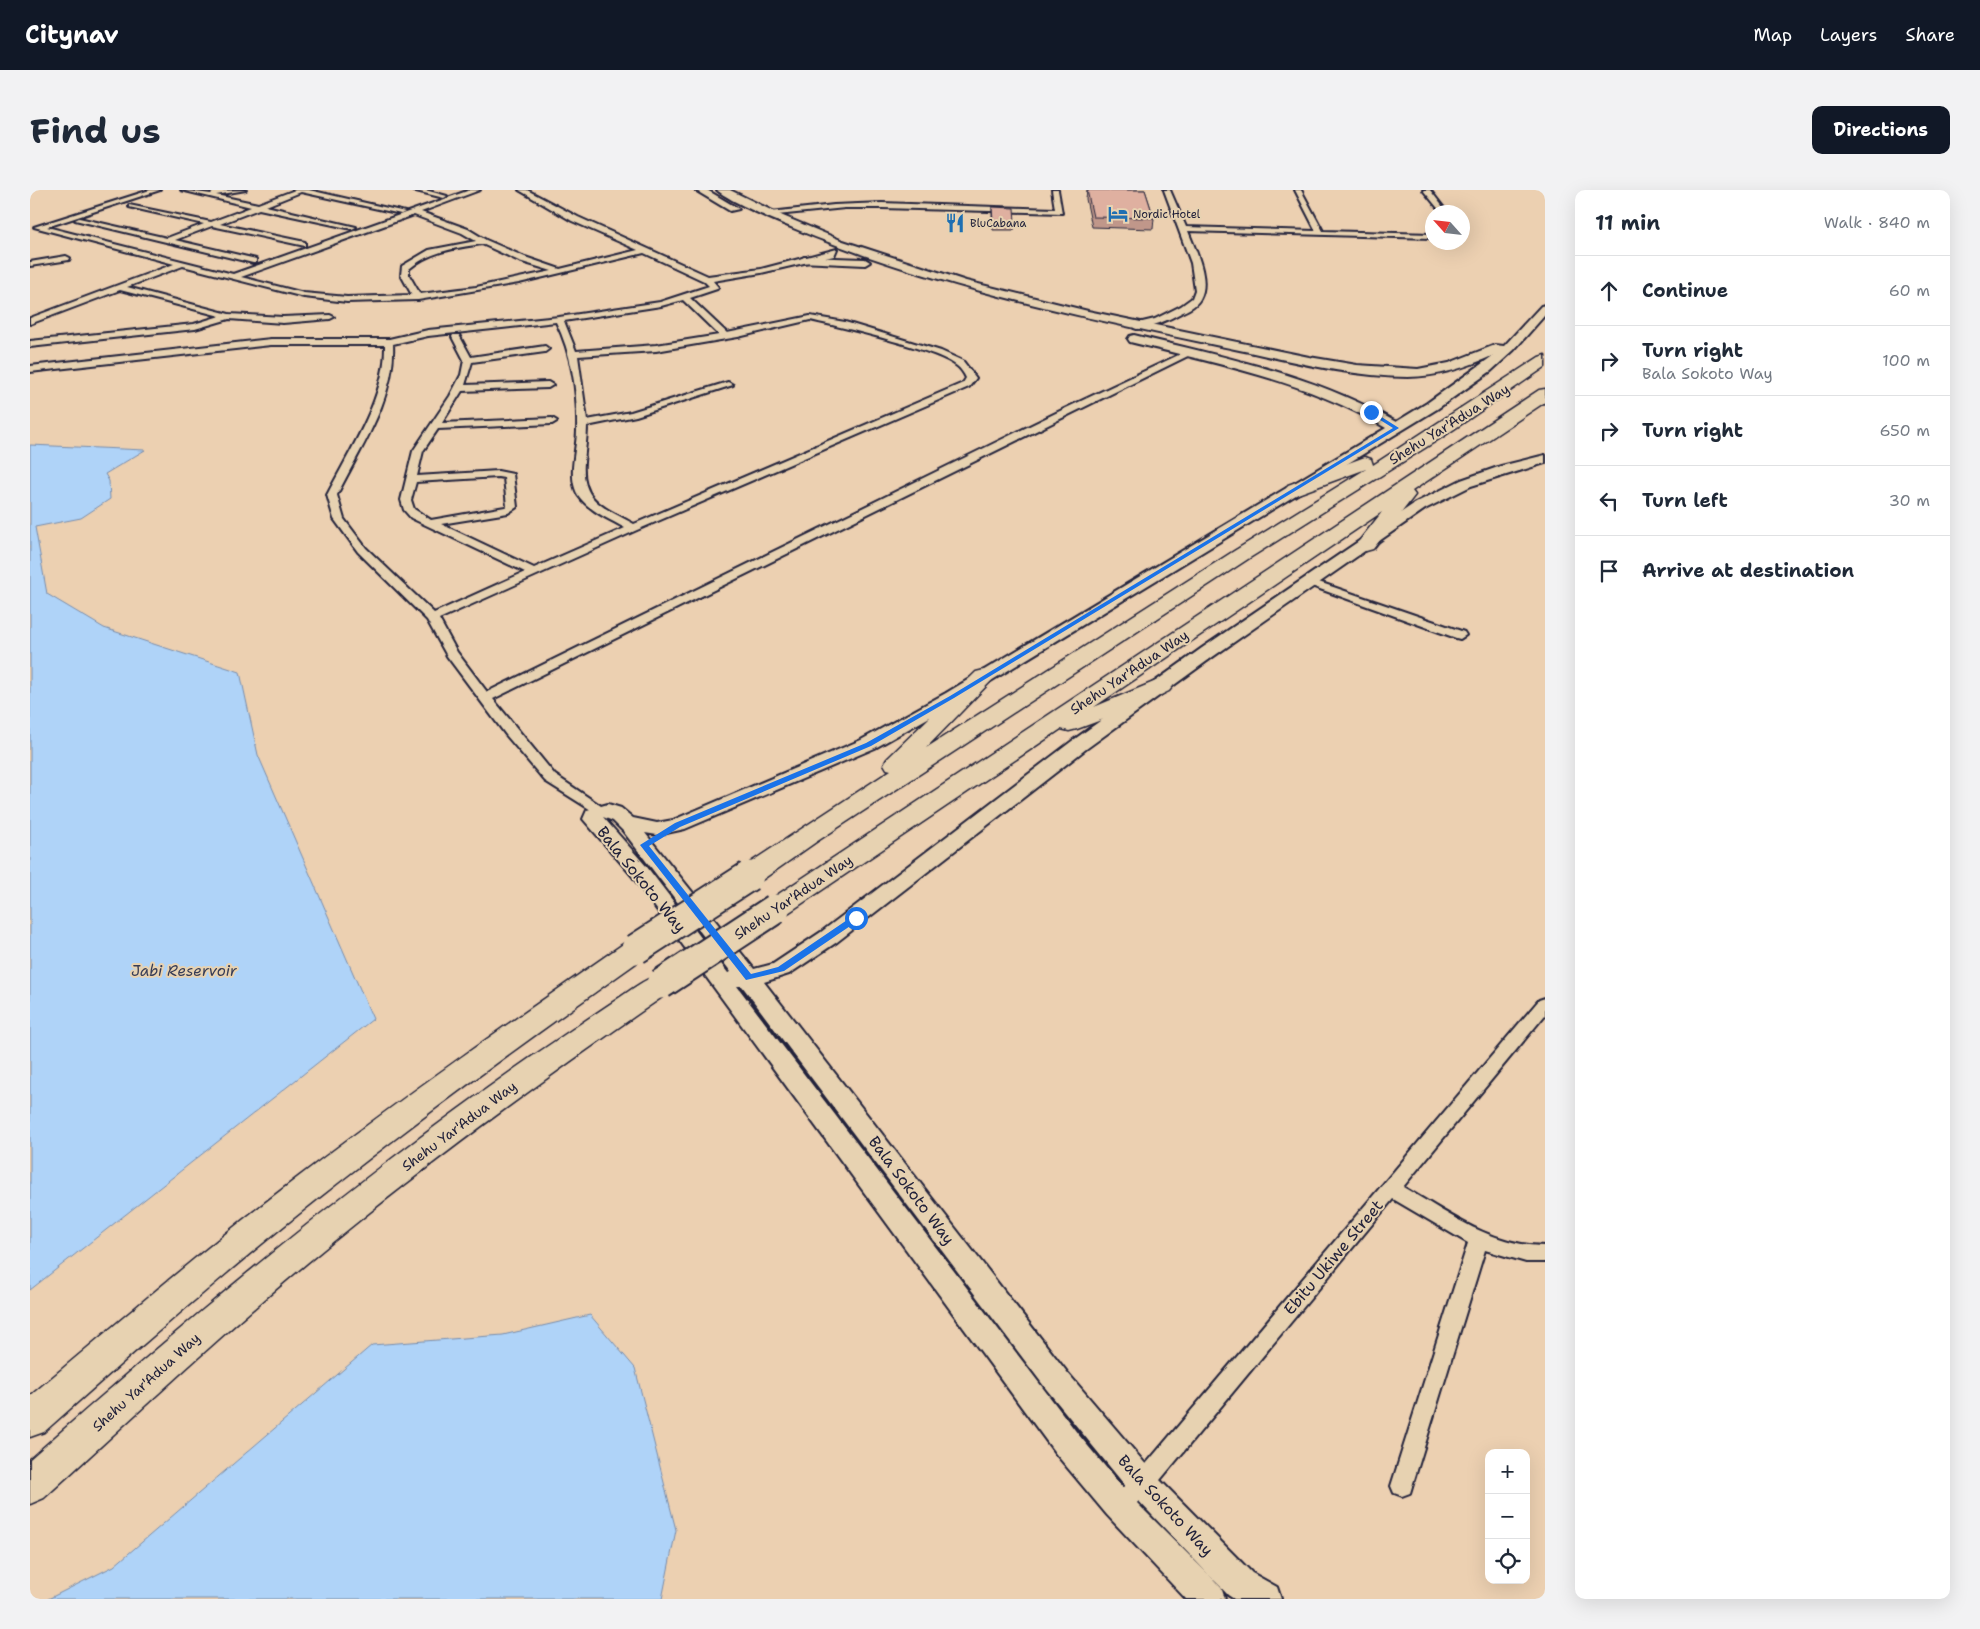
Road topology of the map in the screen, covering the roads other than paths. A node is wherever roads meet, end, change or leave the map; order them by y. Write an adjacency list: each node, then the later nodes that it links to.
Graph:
1 (157, 190): 27 (street)
2 (184, 190): 14 (street)
3 (243, 190): 14 (street)
4 (301, 190): 18 (street); 19 (street)
5 (416, 190): 15 (street)
6 (477, 190): 20 (street)
7 (522, 190): 36 (street)
8 (700, 190): 37 (street)
9 (722, 190): 21 (street)
10 (1055, 190): 22 (street)
11 (1167, 190): 28 (street)
12 (1298, 190): 29 (street)
13 (1426, 190): 16 (street)
14 (205, 195): 18 (street)
15 (444, 196)
16 (1438, 205)
17 (131, 206): 25 (street)
18 (255, 207): 25 (street); 26 (street)
19 (401, 212)
20 (416, 213): 32 (street); 45 (street)
21 (766, 213): 22 (street); 24 (street)
22 (794, 214): 24 (street)
23 (80, 220): 31 (street)
24 (784, 222): 34 (street)
25 (213, 224): 31 (street); 33 (street)
26 (352, 227)
27 (34, 228): 35 (street)
28 (1181, 229): 29 (street); 55 (street)
29 (1321, 233): 30 (street)
30 (1425, 236)
31 (168, 241): 35 (street); 40 (street)
32 (483, 242): 44 (street); 49 (street)
33 (302, 244)
34 (850, 246): 37 (street); 55 (street)
35 (138, 251): 43 (street)
36 (645, 251): 44 (street); 46 (street)
37 (834, 251): 38 (street); 41 (street)
38 (804, 254): 41 (street); 46 (street)
39 (66, 258): 42 (street)
40 (253, 261)
41 (865, 262): 56 (street)
42 (30, 264)
43 (182, 264): 45 (street); 47 (street)
44 (558, 270): 49 (street)
45 (233, 277): 49 (street)
46 (707, 279): 48 (street)
47 (122, 288): 51 (street); 54 (street)
48 (684, 297): 53 (street); 57 (street)
49 (418, 298)
50 (1545, 308): 60 (street)
51 (229, 316): 52 (street); 62 (street)
52 (330, 317)
53 (559, 319): 61 (street); 65 (street)
54 (30, 321)
55 (1157, 327): 67 (street)
56 (1092, 328)
57 (724, 335): 65 (street); 85 (street)
58 (1120, 335): 64 (street)
59 (456, 337): 66 (street)
60 (1515, 341): 67 (street); 69 (street)
61 (389, 342): 70 (street); 89 (street)
62 (30, 344)
63 (545, 349): 66 (street)
64 (1190, 353): 78 (street); 93 (street)
65 (572, 354): 76 (street)
66 (468, 360): 73 (street)
67 (1472, 360): 69 (street)
68 (1545, 360): 79 (highway, Shehu Yar'Adua Way)
69 (1490, 366): 78 (street)
70 (30, 369)
71 (548, 385): 73 (street)
72 (728, 386): 76 (street)
73 (460, 388): 77 (street)
74 (1545, 394): 81 (highway, Shehu Yar'Adua Way)
75 (552, 422): 77 (street)
76 (583, 424): 85 (street)
77 (435, 426): 82 (street)
78 (1396, 428): 83 (street)
79 (1416, 445): 83 (highway); 98 (highway, Shehu Yar'Adua Way)
80 (1545, 459): 86 (street)
81 (1438, 465): 86 (highway); 94 (highway, Shehu Yar'Adua Way)
82 (411, 480): 84 (street); 84 (street)
83 (1294, 489): 91 (street)
84 (430, 523): 87 (street)
85 (634, 528): 87 (street)
86 (1366, 545): 88 (street)
87 (534, 572): 89 (street)
88 (1310, 582): 90 (street); 92 (street)
89 (432, 618): 93 (street)
90 (1460, 635)
91 (984, 677): 97 (street); 98 (highway)
92 (1161, 686): 94 (highway); 102 (street)
93 (485, 698): 95 (street)
94 (962, 785): 111 (highway, Shehu Yar'Adua Way, bridge)
95 (599, 811): 96 (street, Bala Sokoto Way); 100 (street, Bala Sokoto Way)
96 (625, 822): 97 (street); 99 (street, Bala Sokoto Way)
97 (678, 825): 99 (street)
98 (806, 836): 109 (highway, Shehu Yar'Adua Way, bridge)
99 (644, 845): 100 (street); 103 (street, Bala Sokoto Way)
100 (640, 872): 101 (street, Bala Sokoto Way)
101 (710, 966): 103 (street); 113 (street, Bala Sokoto Way)
102 (781, 969): 103 (street); 104 (street)
103 (749, 978): 104 (street, Bala Sokoto Way)
104 (764, 1000): 110 (street, Bala Sokoto Way)
105 (1545, 1004): 106 (street, Ebitu Ukiwe Street)
106 (1390, 1188): 107 (street); 110 (street, Ebitu Ukiwe Street)
107 (1479, 1239): 108 (street); 112 (street)
108 (1545, 1254)
109 (30, 1420)
110 (1143, 1484): 113 (street, Ebitu Ukiwe Street); 115 (street, Bala Sokoto Way)
111 (30, 1485)
112 (1402, 1486)
113 (1118, 1505): 114 (street, Bala Sokoto Way)
114 (1208, 1599)
115 (1265, 1599)

